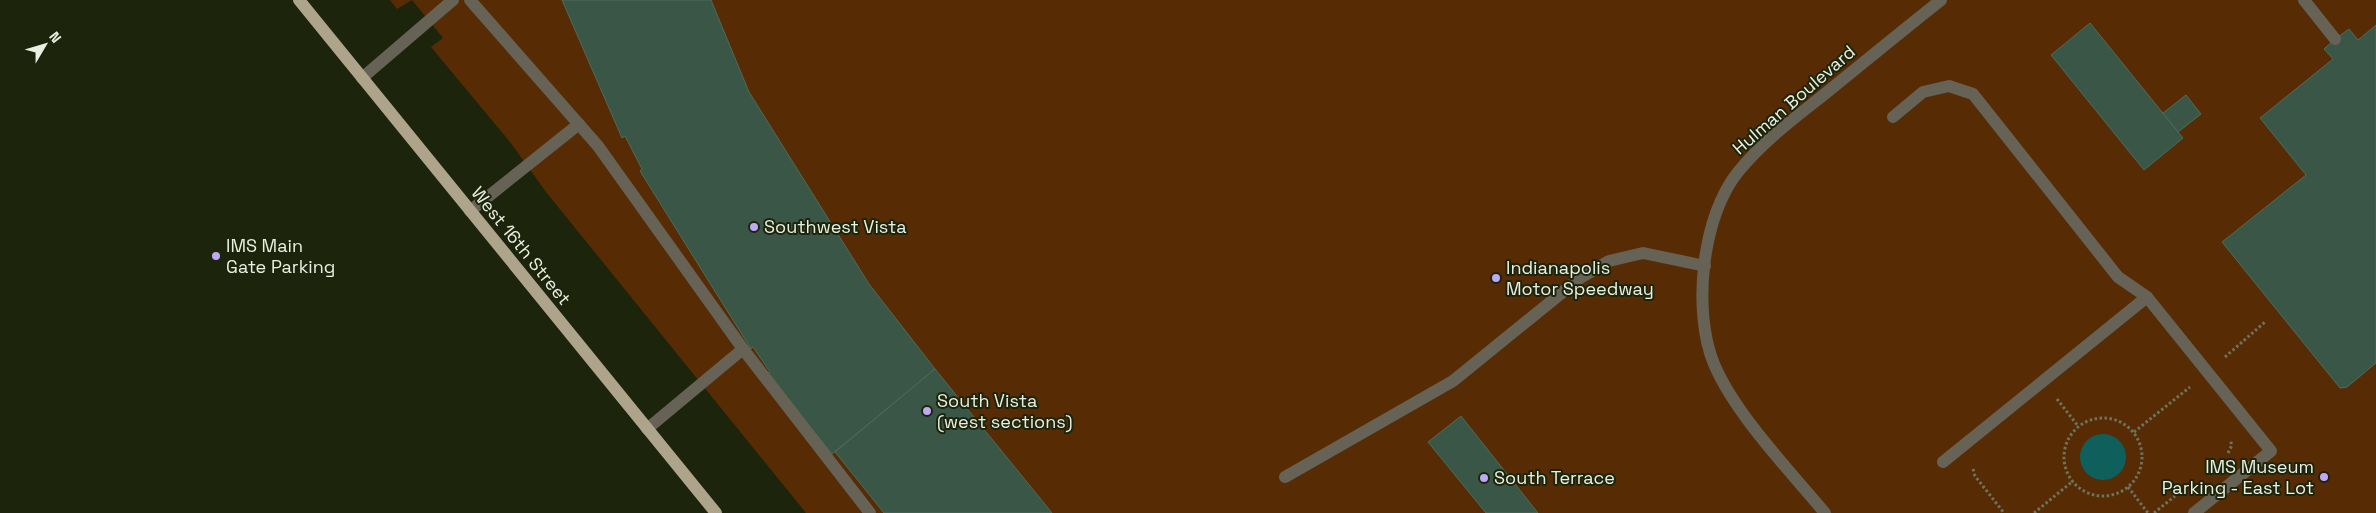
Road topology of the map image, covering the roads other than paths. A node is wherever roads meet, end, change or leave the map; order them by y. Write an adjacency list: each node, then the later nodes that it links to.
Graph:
1 (299, 0): 7 (main road, West 16th Street)
2 (452, 0): 7 (street)
3 (470, 0): 9 (street)
4 (1941, 0): 11 (street, Hulman Boulevard)
5 (2304, 0): 6 (street)
6 (2335, 39)
7 (362, 78): 10 (main road, West 16th Street)
8 (1893, 117): 12 (street)
9 (579, 124): 10 (street); 13 (street)
10 (470, 211): 14 (main road, West 16th Street)
11 (1705, 266): 16 (street); 19 (street, Hulman Boulevard)
12 (2147, 297): 15 (street); 20 (street)
13 (743, 349): 14 (street); 18 (street)
14 (648, 429): 17 (main road, West 16th Street)
15 (1943, 462)
16 (1285, 476)
17 (716, 513)
18 (870, 513)
19 (1824, 513)
20 (2194, 513)

